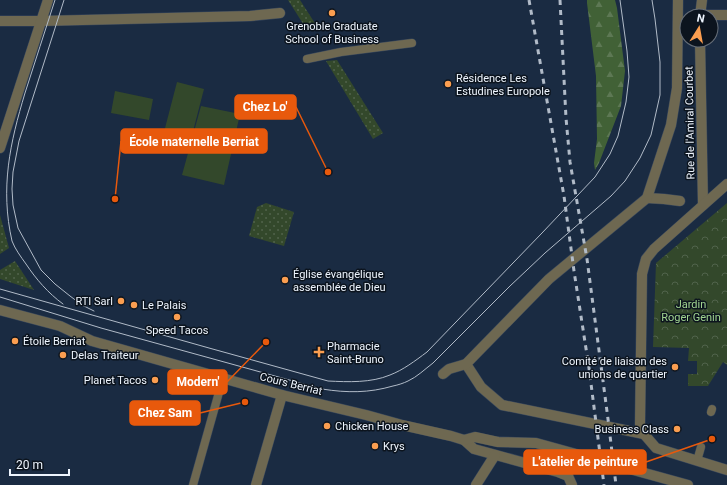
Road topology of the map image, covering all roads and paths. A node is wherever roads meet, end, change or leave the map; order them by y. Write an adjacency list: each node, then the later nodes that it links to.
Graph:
1 (48, 0): 5 (street)
2 (678, 0): 11 (street)
3 (280, 12): 5 (street)
4 (0, 21): 5 (street)
5 (41, 21): 9 (street)
6 (412, 43): 8 (lane)
7 (700, 48): 13 (street, Rue de l'Amiral Courbet)
8 (307, 59)
9 (0, 148)
10 (727, 184): 13 (street)
11 (647, 198): 12 (street); 15 (street)
12 (680, 201)
13 (703, 205): 19 (street)
14 (0, 310): 17 (street, Cours Berriat)
15 (466, 364): 16 (street); 19 (street)
16 (443, 374)
17 (223, 378): 18 (street, Cours Berriat); 26 (lane)
18 (282, 395): 20 (street, Cours Berriat); 27 (street)
19 (644, 434): 23 (street)
20 (464, 440): 22 (street, Cours Berriat); 29 (street, Cours Berriat)
21 (701, 447): 23 (lane)
22 (495, 455): 25 (street, Cours Berriat); 28 (street)
23 (697, 461): 24 (street)
24 (727, 470)
25 (573, 482)
26 (193, 485)
27 (256, 485)
28 (476, 485)
29 (688, 485)

